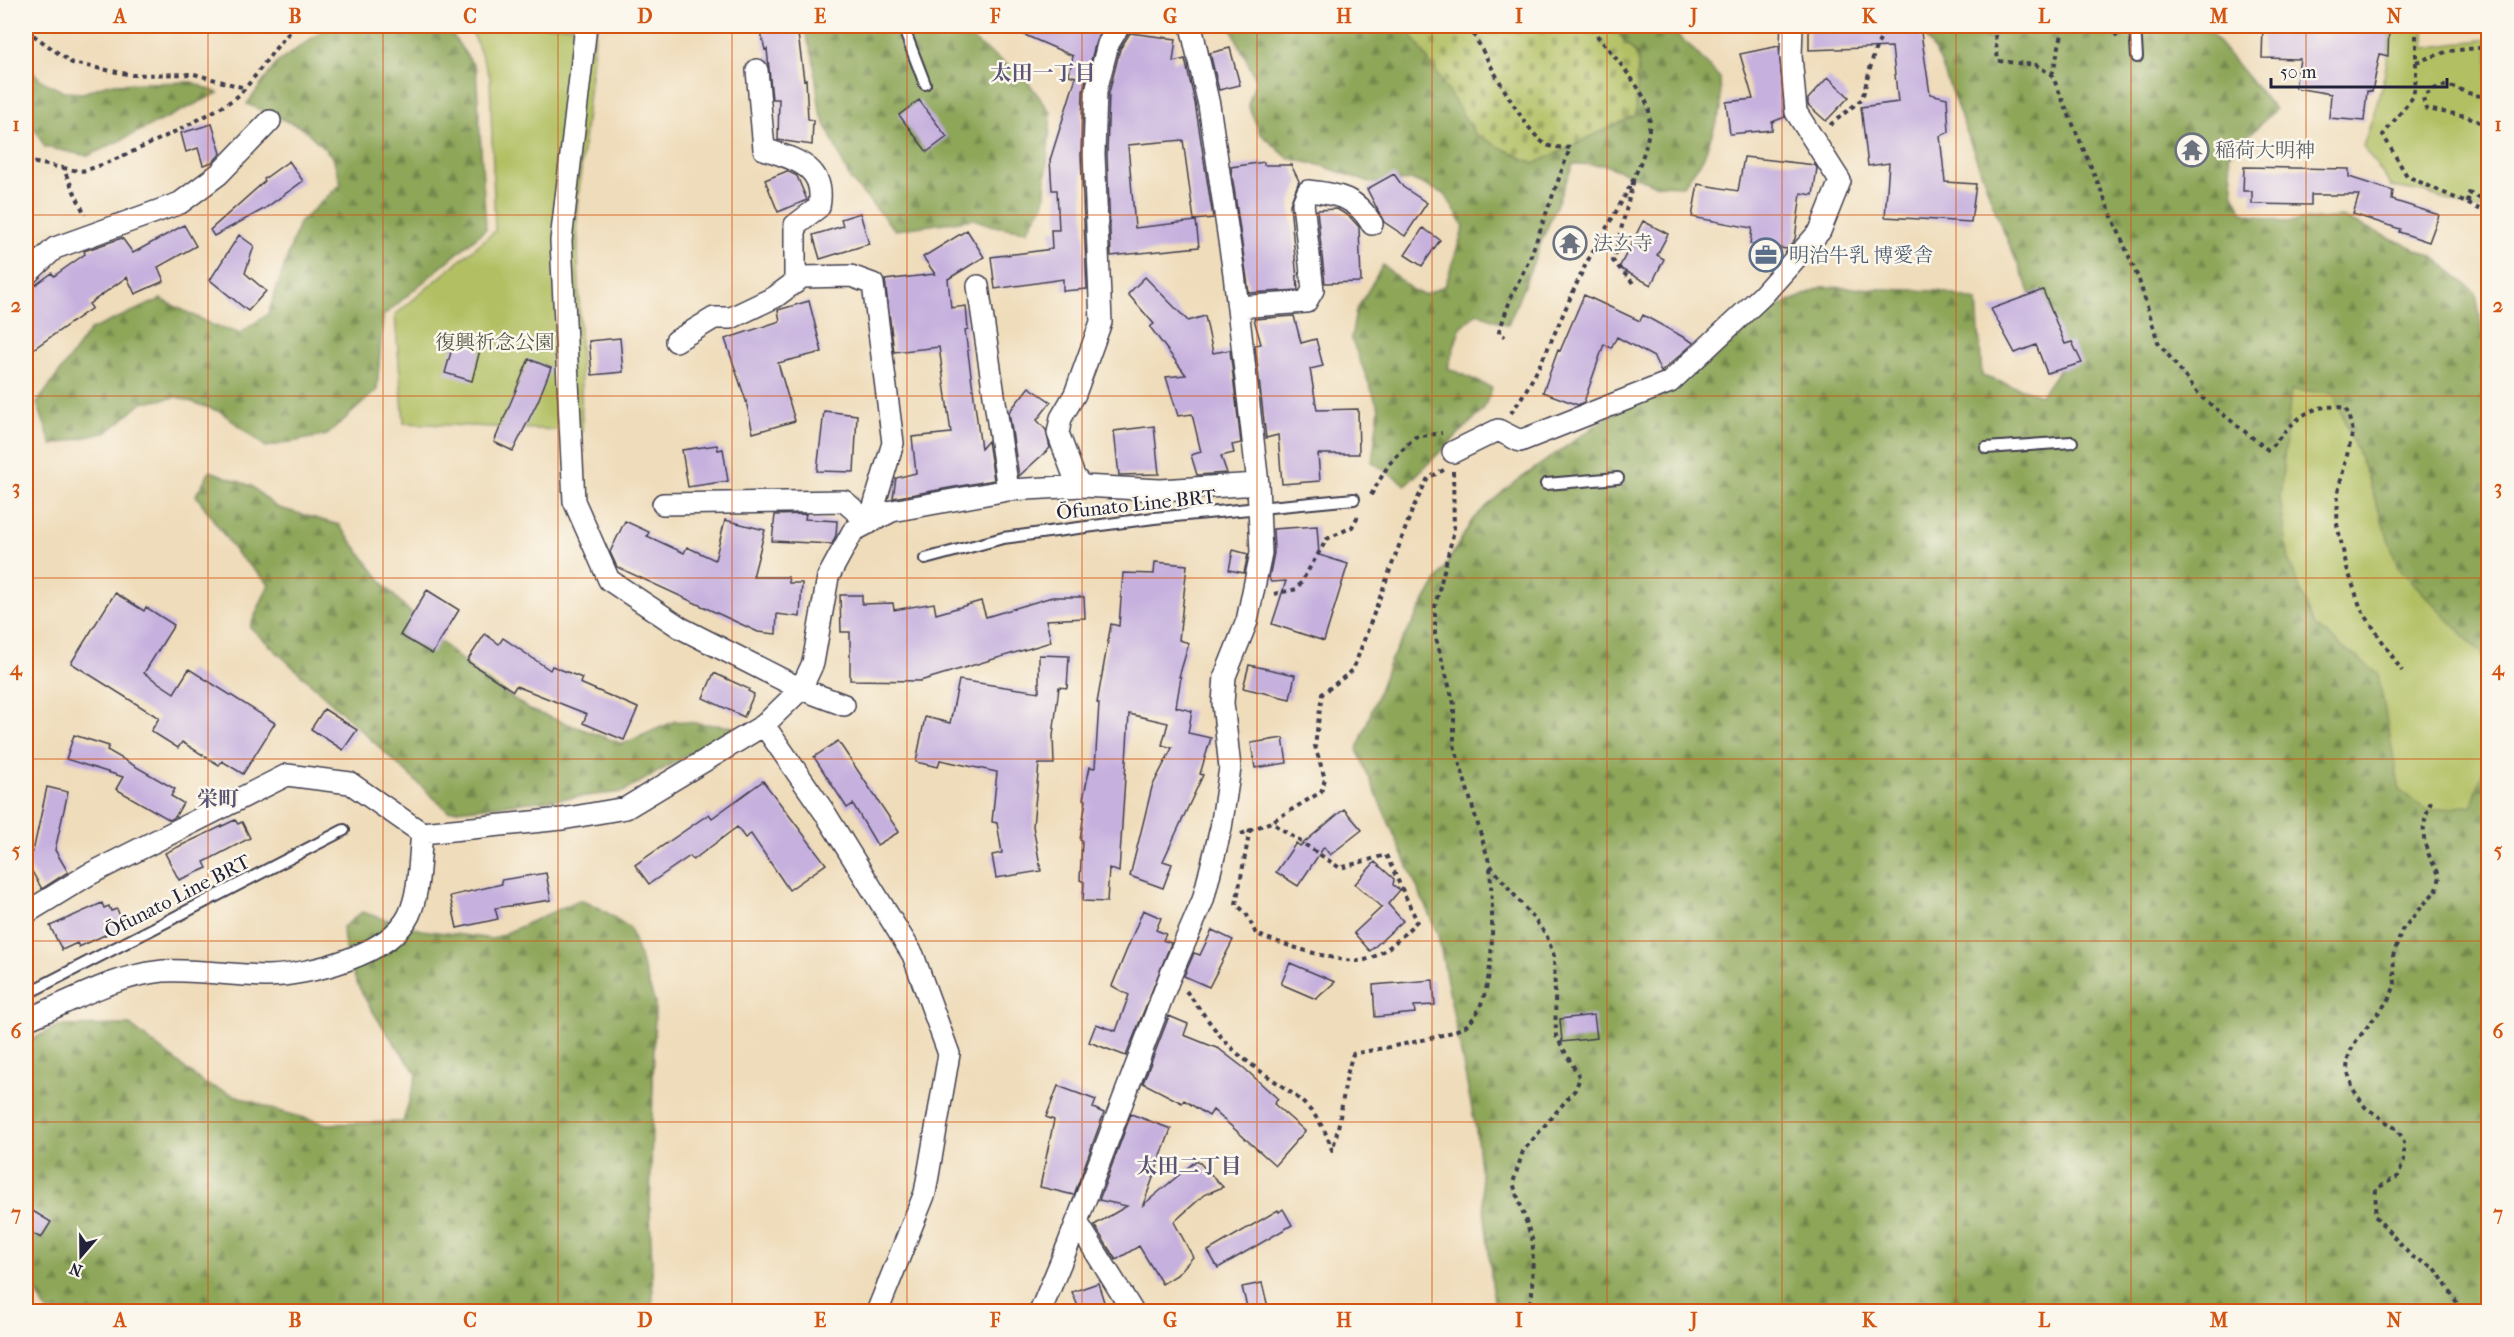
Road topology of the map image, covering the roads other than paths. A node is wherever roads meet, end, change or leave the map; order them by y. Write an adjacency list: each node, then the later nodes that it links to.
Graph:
1 (586, 26): 30 (street)
2 (905, 26): 9 (lane)
3 (1119, 26): 23 (street)
4 (1191, 26): 15 (street)
5 (1792, 26): 19 (street)
6 (2135, 26): 7 (lane)
7 (2137, 57)
8 (757, 70): 13 (street)
9 (925, 84)
10 (270, 121): 12 (street)
11 (1372, 224): 15 (street)
12 (26, 275)
13 (795, 283): 16 (street); 28 (street)
14 (978, 286): 24 (street)
15 (1238, 307): 21 (street)
16 (676, 341)
17 (2072, 442): 18 (lane)
18 (1986, 448)
19 (1453, 452)
20 (1618, 478): 22 (lane)
21 (1258, 484): 23 (street); 27 (street)
22 (1546, 484)
23 (1082, 486): 24 (street)
24 (1008, 490): 28 (street)
25 (1354, 499): 27 (lane, Ōfunato Line BRT)
26 (663, 504): 28 (street)
27 (1260, 509): 29 (lane, Ōfunato Line BRT); 38 (street)
28 (869, 523): 30 (street)
29 (925, 559)
30 (801, 689): 31 (street); 32 (street)
31 (844, 705)
32 (764, 725): 34 (street); 39 (street)
33 (344, 830): 36 (lane, Ōfunato Line BRT)
34 (422, 834): 35 (street); 37 (street)
35 (26, 914)
36 (26, 994)
37 (26, 1020)
38 (1077, 1222): 40 (street); 41 (street)
39 (877, 1311)
40 (1040, 1311)
41 (1133, 1311)

